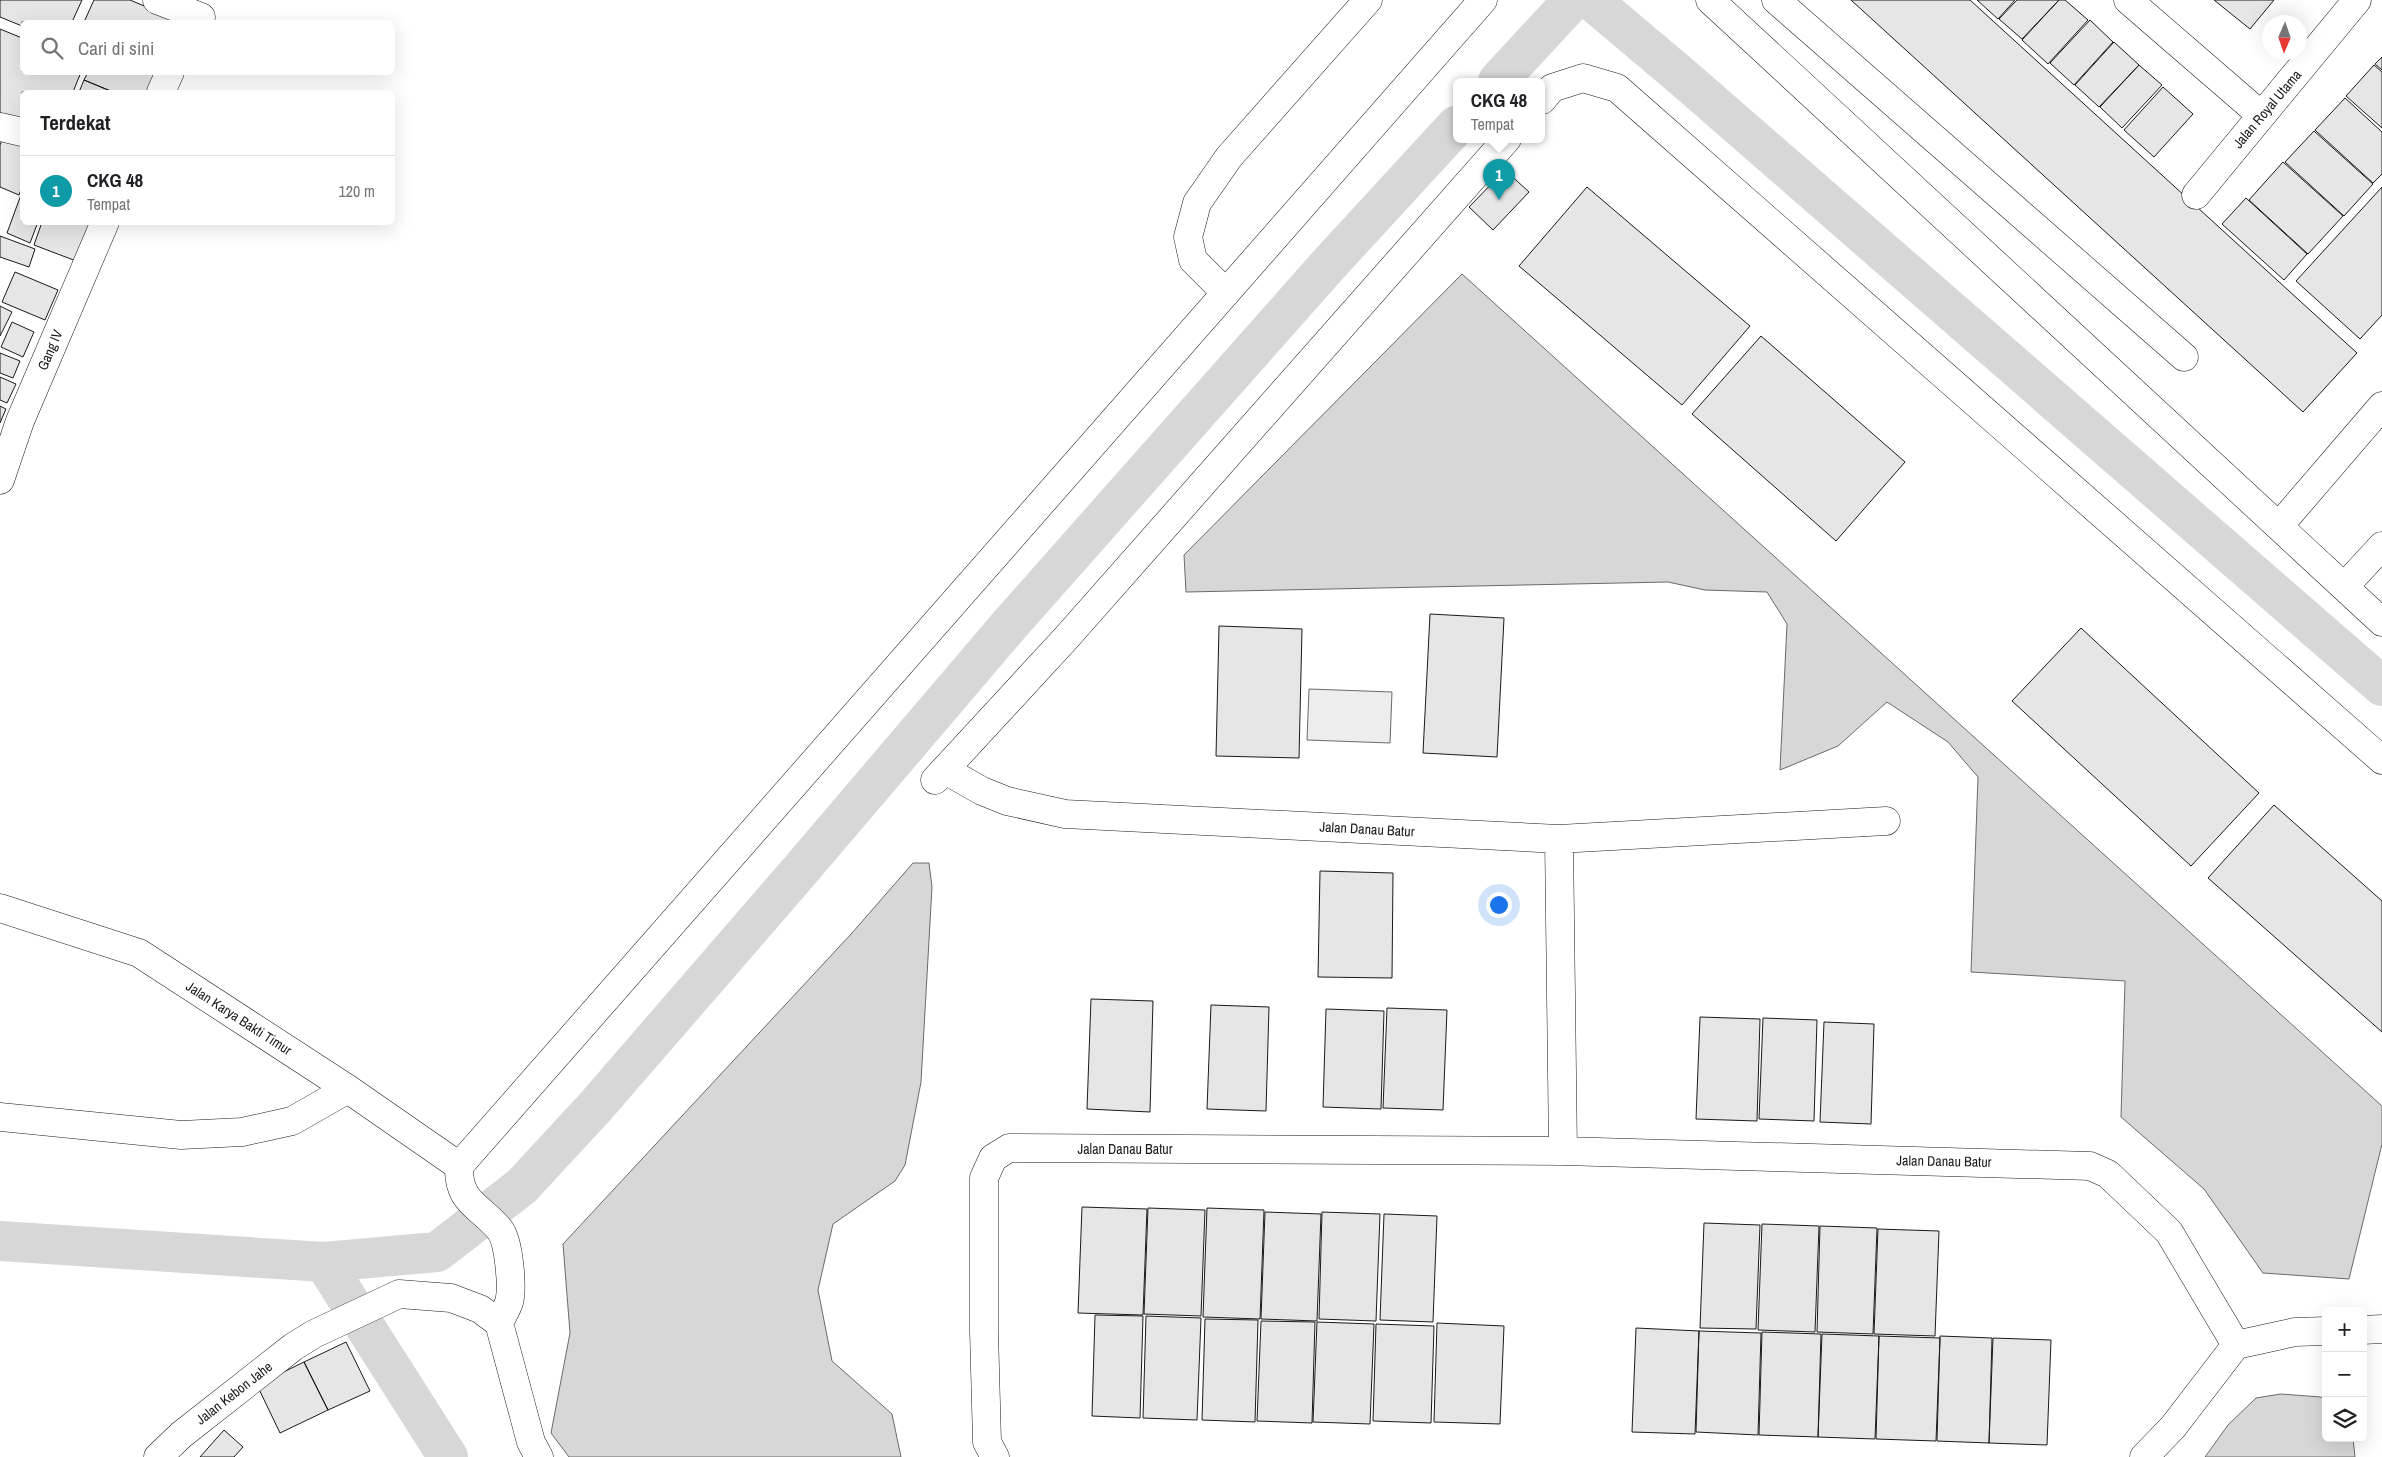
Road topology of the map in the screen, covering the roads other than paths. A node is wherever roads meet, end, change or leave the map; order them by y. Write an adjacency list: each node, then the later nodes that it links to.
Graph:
1 (157, 0): 8 (street)
2 (1368, 0): 18 (street)
3 (1483, 0): 18 (street)
4 (1710, 0): 22 (street)
5 (1776, 0): 19 (street)
6 (2128, 0): 12 (street)
7 (2357, 0): 12 (street, Jalan Royal Utama)
8 (204, 13)
9 (169, 75): 10 (street)
10 (162, 90)
11 (1545, 96): 26 (street)
12 (2261, 115): 16 (street, Jalan Royal Utama)
13 (0, 126): 14 (street)
14 (20, 131)
15 (1503, 143): 28 (street, Jalan Danau Batur)
16 (2196, 194)
17 (104, 225): 21 (street, Gang IV)
18 (1226, 293): 33 (street)
19 (2184, 357)
20 (2382, 406): 22 (street)
21 (0, 480)
22 (2284, 530): 24 (street)
23 (2382, 546): 24 (street)
24 (2337, 580): 25 (street)
25 (2382, 622)
26 (2382, 760)
27 (1886, 821): 28 (street, Jalan Danau Batur)
28 (1559, 839): 32 (street)
29 (0, 908): 30 (street, Jalan Karya Bakti Timur)
30 (348, 1089): 31 (street); 33 (street, Jalan Karya Bakti Timur)
31 (0, 1117)
32 (1563, 1151): 38 (street, Jalan Danau Batur); 41 (street, Jalan Danau Batur)
33 (459, 1166): 34 (street)
34 (499, 1323): 39 (street, Jalan Kebon Jahe); 40 (street)
35 (2382, 1329): 36 (street)
36 (2367, 1330)
37 (2322, 1331): 38 (street)
38 (2236, 1345): 42 (street)
39 (158, 1457)
40 (539, 1457)
41 (995, 1457)
42 (2144, 1457)

